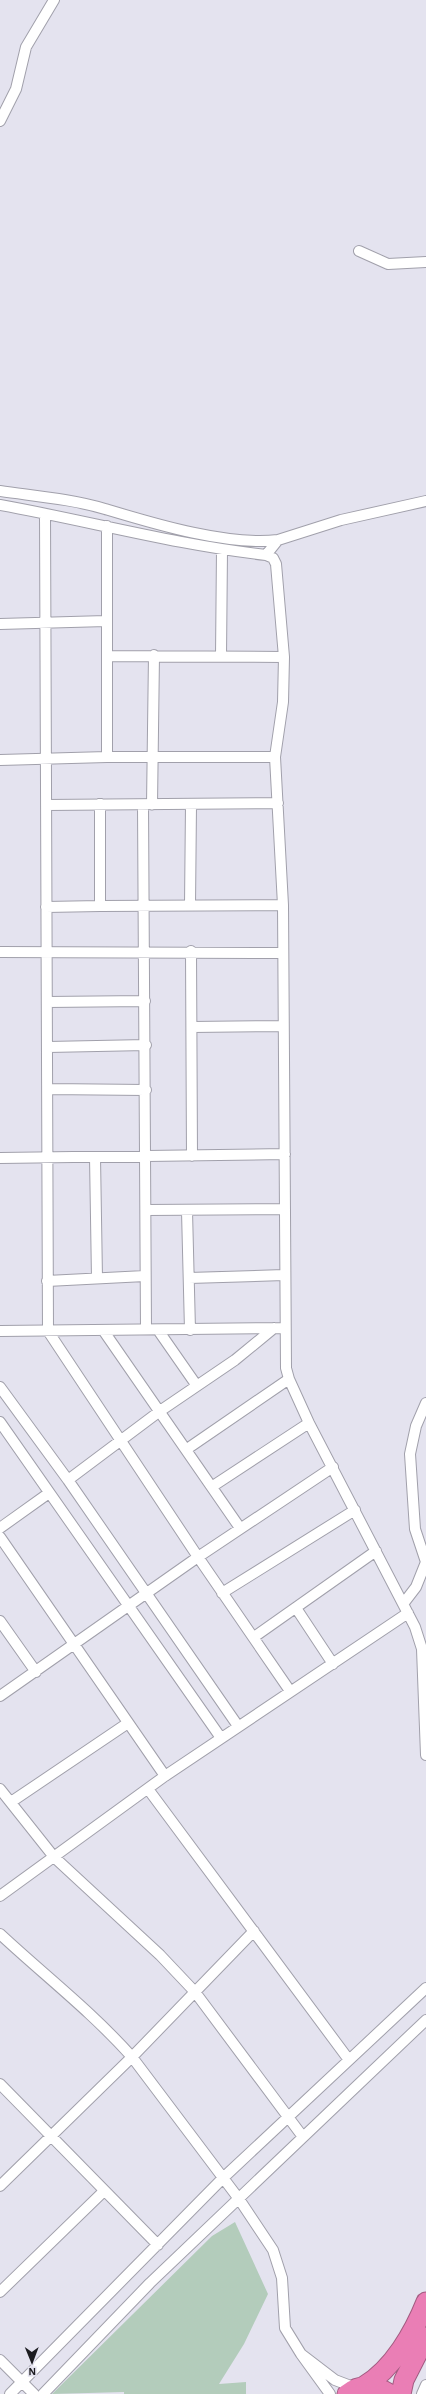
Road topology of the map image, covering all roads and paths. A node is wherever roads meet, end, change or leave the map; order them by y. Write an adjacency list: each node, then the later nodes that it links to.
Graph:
1 (54, 0): 2 (street)
2 (0, 121)
3 (359, 251): 4 (street)
4 (426, 262)
5 (0, 491): 10 (street)
6 (426, 501): 10 (street)
7 (0, 505): 8 (street)
8 (45, 514): 9 (street); 14 (street)
9 (107, 526): 11 (street); 13 (street)
10 (278, 540): 12 (street)
11 (222, 550): 12 (street); 18 (street)
12 (266, 555): 19 (street)
13 (106, 621): 14 (street); 17 (street)
14 (45, 622): 15 (street); 24 (street)
15 (0, 624)
16 (154, 655): 17 (street); 18 (street); 22 (street)
17 (107, 656): 20 (street)
18 (221, 656): 19 (street)
19 (284, 657): 21 (street)
20 (107, 757): 22 (street); 24 (street)
21 (275, 757): 22 (street); 25 (street)
22 (152, 758): 28 (street)
23 (0, 760): 24 (street)
24 (46, 760): 27 (street)
25 (278, 803): 29 (street); 32 (street)
26 (100, 804): 27 (street); 28 (street); 34 (street)
27 (46, 805): 33 (street)
28 (148, 805): 29 (street); 30 (street)
29 (191, 805): 31 (street)
30 (145, 905): 31 (street); 34 (street); 38 (street)
31 (190, 905): 32 (street)
32 (283, 905): 39 (street)
33 (46, 906): 34 (street); 37 (street)
34 (100, 906)
35 (191, 951): 38 (street); 39 (street); 43 (street)
36 (0, 952): 37 (street)
37 (46, 952): 38 (street); 41 (street)
38 (145, 952): 40 (street)
39 (282, 953): 42 (street)
40 (145, 1001): 41 (street); 44 (street)
41 (47, 1002): 45 (street)
42 (283, 1026): 43 (street); 48 (street)
43 (192, 1027): 49 (street)
44 (146, 1045): 45 (street); 47 (street)
45 (48, 1048): 46 (street)
46 (48, 1089): 47 (street); 53 (street)
47 (146, 1090): 51 (street)
48 (285, 1154): 49 (street); 54 (street)
49 (192, 1156): 51 (street)
50 (95, 1157): 51 (street); 53 (street); 59 (street)
51 (145, 1157): 55 (street)
52 (0, 1158): 53 (street)
53 (48, 1158): 61 (street)
54 (285, 1209): 56 (street); 57 (street)
55 (146, 1210): 56 (street); 58 (street)
56 (187, 1211): 60 (street)
57 (284, 1275): 60 (street); 62 (street)
58 (145, 1276): 59 (street); 63 (street)
59 (97, 1278): 61 (street)
60 (189, 1278): 66 (street)
61 (47, 1281): 68 (street)
62 (279, 1328): 66 (street); 69 (street); 70 (street)
63 (146, 1329): 64 (street); 65 (street)
64 (103, 1330): 68 (street); 73 (street)
65 (158, 1330): 66 (street); 70 (street)
66 (190, 1330)
67 (0, 1331): 68 (street)
68 (48, 1331): 76 (street)
69 (289, 1379): 75 (street); 77 (street)
70 (197, 1386): 73 (street)
71 (0, 1387): 79 (street)
72 (426, 1403): 88 (street)
73 (160, 1411): 76 (street); 77 (street)
74 (0, 1422): 81 (street)
75 (309, 1423): 78 (street); 80 (street)
76 (122, 1441): 79 (street); 87 (street)
77 (187, 1449): 80 (street)
78 (333, 1467): 82 (street); 84 (street)
79 (68, 1480): 90 (street)
80 (213, 1486): 84 (street)
81 (49, 1492): 83 (street); 92 (street)
82 (356, 1510): 86 (street); 89 (street)
83 (0, 1528)
84 (240, 1528): 87 (street)
85 (0, 1537): 97 (street)
86 (376, 1550): 91 (street); 93 (street)
87 (198, 1557): 89 (street); 90 (street)
88 (426, 1562): 91 (street)
89 (222, 1593): 96 (street)
90 (146, 1594): 92 (street); 103 (street)
91 (403, 1604): 94 (street)
92 (130, 1605): 97 (street); 104 (street)
93 (296, 1608): 96 (street); 98 (street)
94 (408, 1613): 98 (street); 105 (street)
95 (0, 1621): 99 (street)
96 (254, 1637): 100 (street)
97 (75, 1645): 99 (street); 102 (street)
98 (333, 1664): 100 (street)
99 (36, 1672): 101 (street)
100 (290, 1691): 103 (street)
101 (0, 1696)
102 (128, 1724): 106 (street); 109 (street)
103 (238, 1726): 104 (street)
104 (221, 1738): 106 (street)
105 (426, 1755)
106 (165, 1776): 107 (street)
107 (148, 1788): 110 (street); 112 (street)
108 (0, 1789): 109 (street)
109 (11, 1802): 110 (street)
110 (54, 1857): 111 (street); 115 (street)
111 (0, 1896)
112 (254, 1931): 115 (street); 118 (street)
113 (0, 1934): 117 (street)
114 (426, 1988): 118 (street)
115 (195, 1992): 117 (street); 120 (street)
116 (426, 2020): 122 (street)
117 (132, 2057): 121 (street); 123 (street)
118 (349, 2060): 120 (street)
119 (0, 2084): 121 (street)
120 (288, 2117): 122 (street); 123 (street)
121 (51, 2137): 124 (street); 125 (street)
122 (303, 2137): 126 (street)
123 (223, 2178): 126 (street); 127 (street)
124 (0, 2186)
125 (104, 2191): 127 (street); 128 (street)
126 (239, 2199): 131 (street); 138 (street)
127 (158, 2245): 133 (street)
128 (0, 2292)
129 (426, 2302): 135 (highway)
130 (426, 2337): 141 (highway)
131 (301, 2354): 135 (street); 139 (street)
132 (0, 2360): 133 (street)
133 (21, 2382): 136 (street); 137 (street)
134 (426, 2385): 142 (street)
135 (356, 2390): 140 (highway)
136 (10, 2394)
137 (34, 2394)
138 (43, 2394)
139 (330, 2394)
140 (390, 2394)
141 (401, 2394)
142 (422, 2394)

